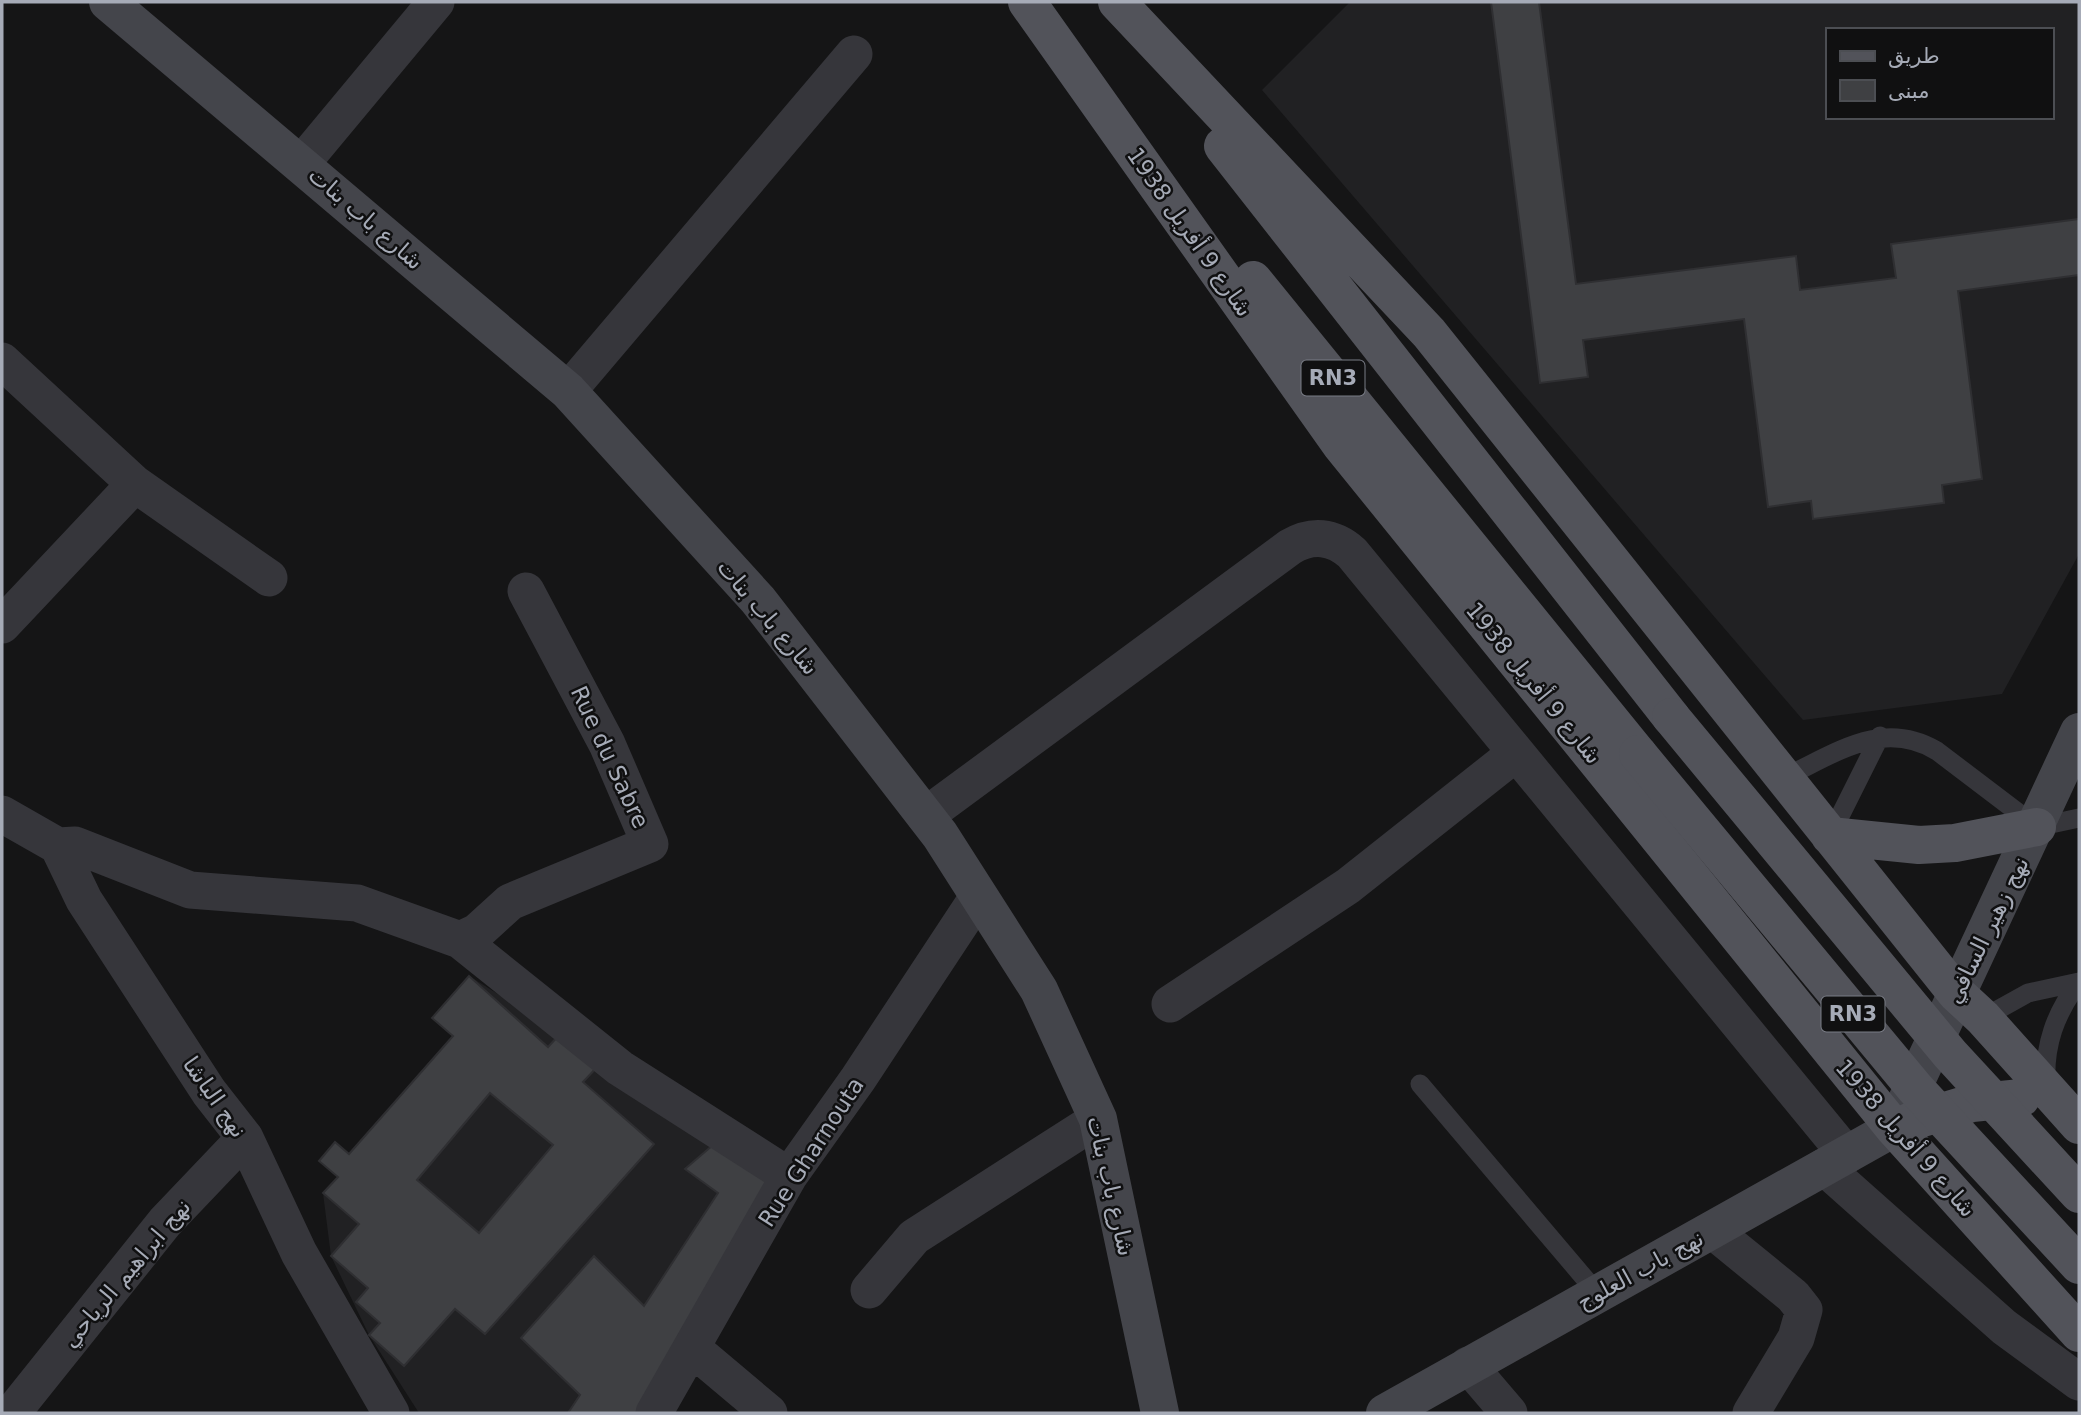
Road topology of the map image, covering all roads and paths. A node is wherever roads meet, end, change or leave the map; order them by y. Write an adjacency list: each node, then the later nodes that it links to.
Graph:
1 (108, 2): 7 (main road, شارع باب بنات)
2 (436, 2): 7 (street)
3 (1027, 2): 32 (main road, شارع 9 أفريل 1938); 38 (main road, شارع 9 أفريل 1938 / RN3, bridge)
4 (1109, 2): 36 (main road, RN3, bridge)
5 (1117, 2): 17 (main road)
6 (854, 54): 9 (street)
7 (302, 163): 9 (main road, شارع باب بنات)
8 (2, 362): 10 (street)
9 (568, 391): 19 (main road, شارع باب بنات)
10 (135, 484): 11 (street); 13 (street)
11 (269, 578)
12 (526, 591): 25 (street, Rue du Sabre)
13 (2, 625)
14 (2079, 732): 21 (main road, نهج زهير السافي)
15 (1880, 736): 17 (lane); 21 (lane); 22 (lane)
16 (1516, 753): 19 (street); 27 (street); 34 (street)
17 (1783, 778): 22 (main road)
18 (2, 814): 23 (street)
19 (925, 816): 24 (main road, شارع باب بنات)
20 (2079, 818): 21 (lane)
21 (2037, 827): 22 (main road); 28 (main road, نهج زهير السافي)
22 (1830, 836): 28 (main road)
23 (58, 846): 25 (street); 33 (street, نهج الباشا)
24 (978, 897): 31 (main road, شارع باب بنات); 35 (street, Rue Gharnouta)
25 (460, 940): 35 (street)
26 (2079, 982): 28 (lane); 30 (lane)
27 (1170, 1004)
28 (1969, 1006): 30 (main road); 32 (main road, نهج زهير السافي)
29 (1420, 1084): 40 (lane)
30 (2060, 1105): 32 (main road)
31 (1098, 1119): 39 (street); 49 (main road, شارع باب بنات)
32 (1895, 1128): 34 (main road, نهج باب العلوج); 41 (main road, شارع 9 أفريل 1938)
33 (245, 1138): 45 (street, نهج ابراهيم الرياحي); 46 (street, نهج الباشا)
34 (1835, 1161): 37 (main road, نهج باب العلوج); 44 (street)
35 (789, 1176): 42 (street, Rue Gharnouta)
36 (2079, 1194)
37 (1712, 1230): 40 (main road, نهج باب العلوج); 52 (street)
38 (2079, 1265)
39 (869, 1290)
40 (1598, 1294): 43 (main road, نهج باب العلوج)
41 (2079, 1333)
42 (693, 1349): 47 (street, Rue Gharnouta); 48 (street)
43 (1468, 1365): 50 (main road, نهج باب العلوج); 51 (street)
44 (2079, 1382)
45 (12, 1413)
46 (391, 1413)
47 (654, 1413)
48 (769, 1413)
49 (1160, 1413)
50 (1385, 1413)
51 (1509, 1413)
52 (1751, 1413)

